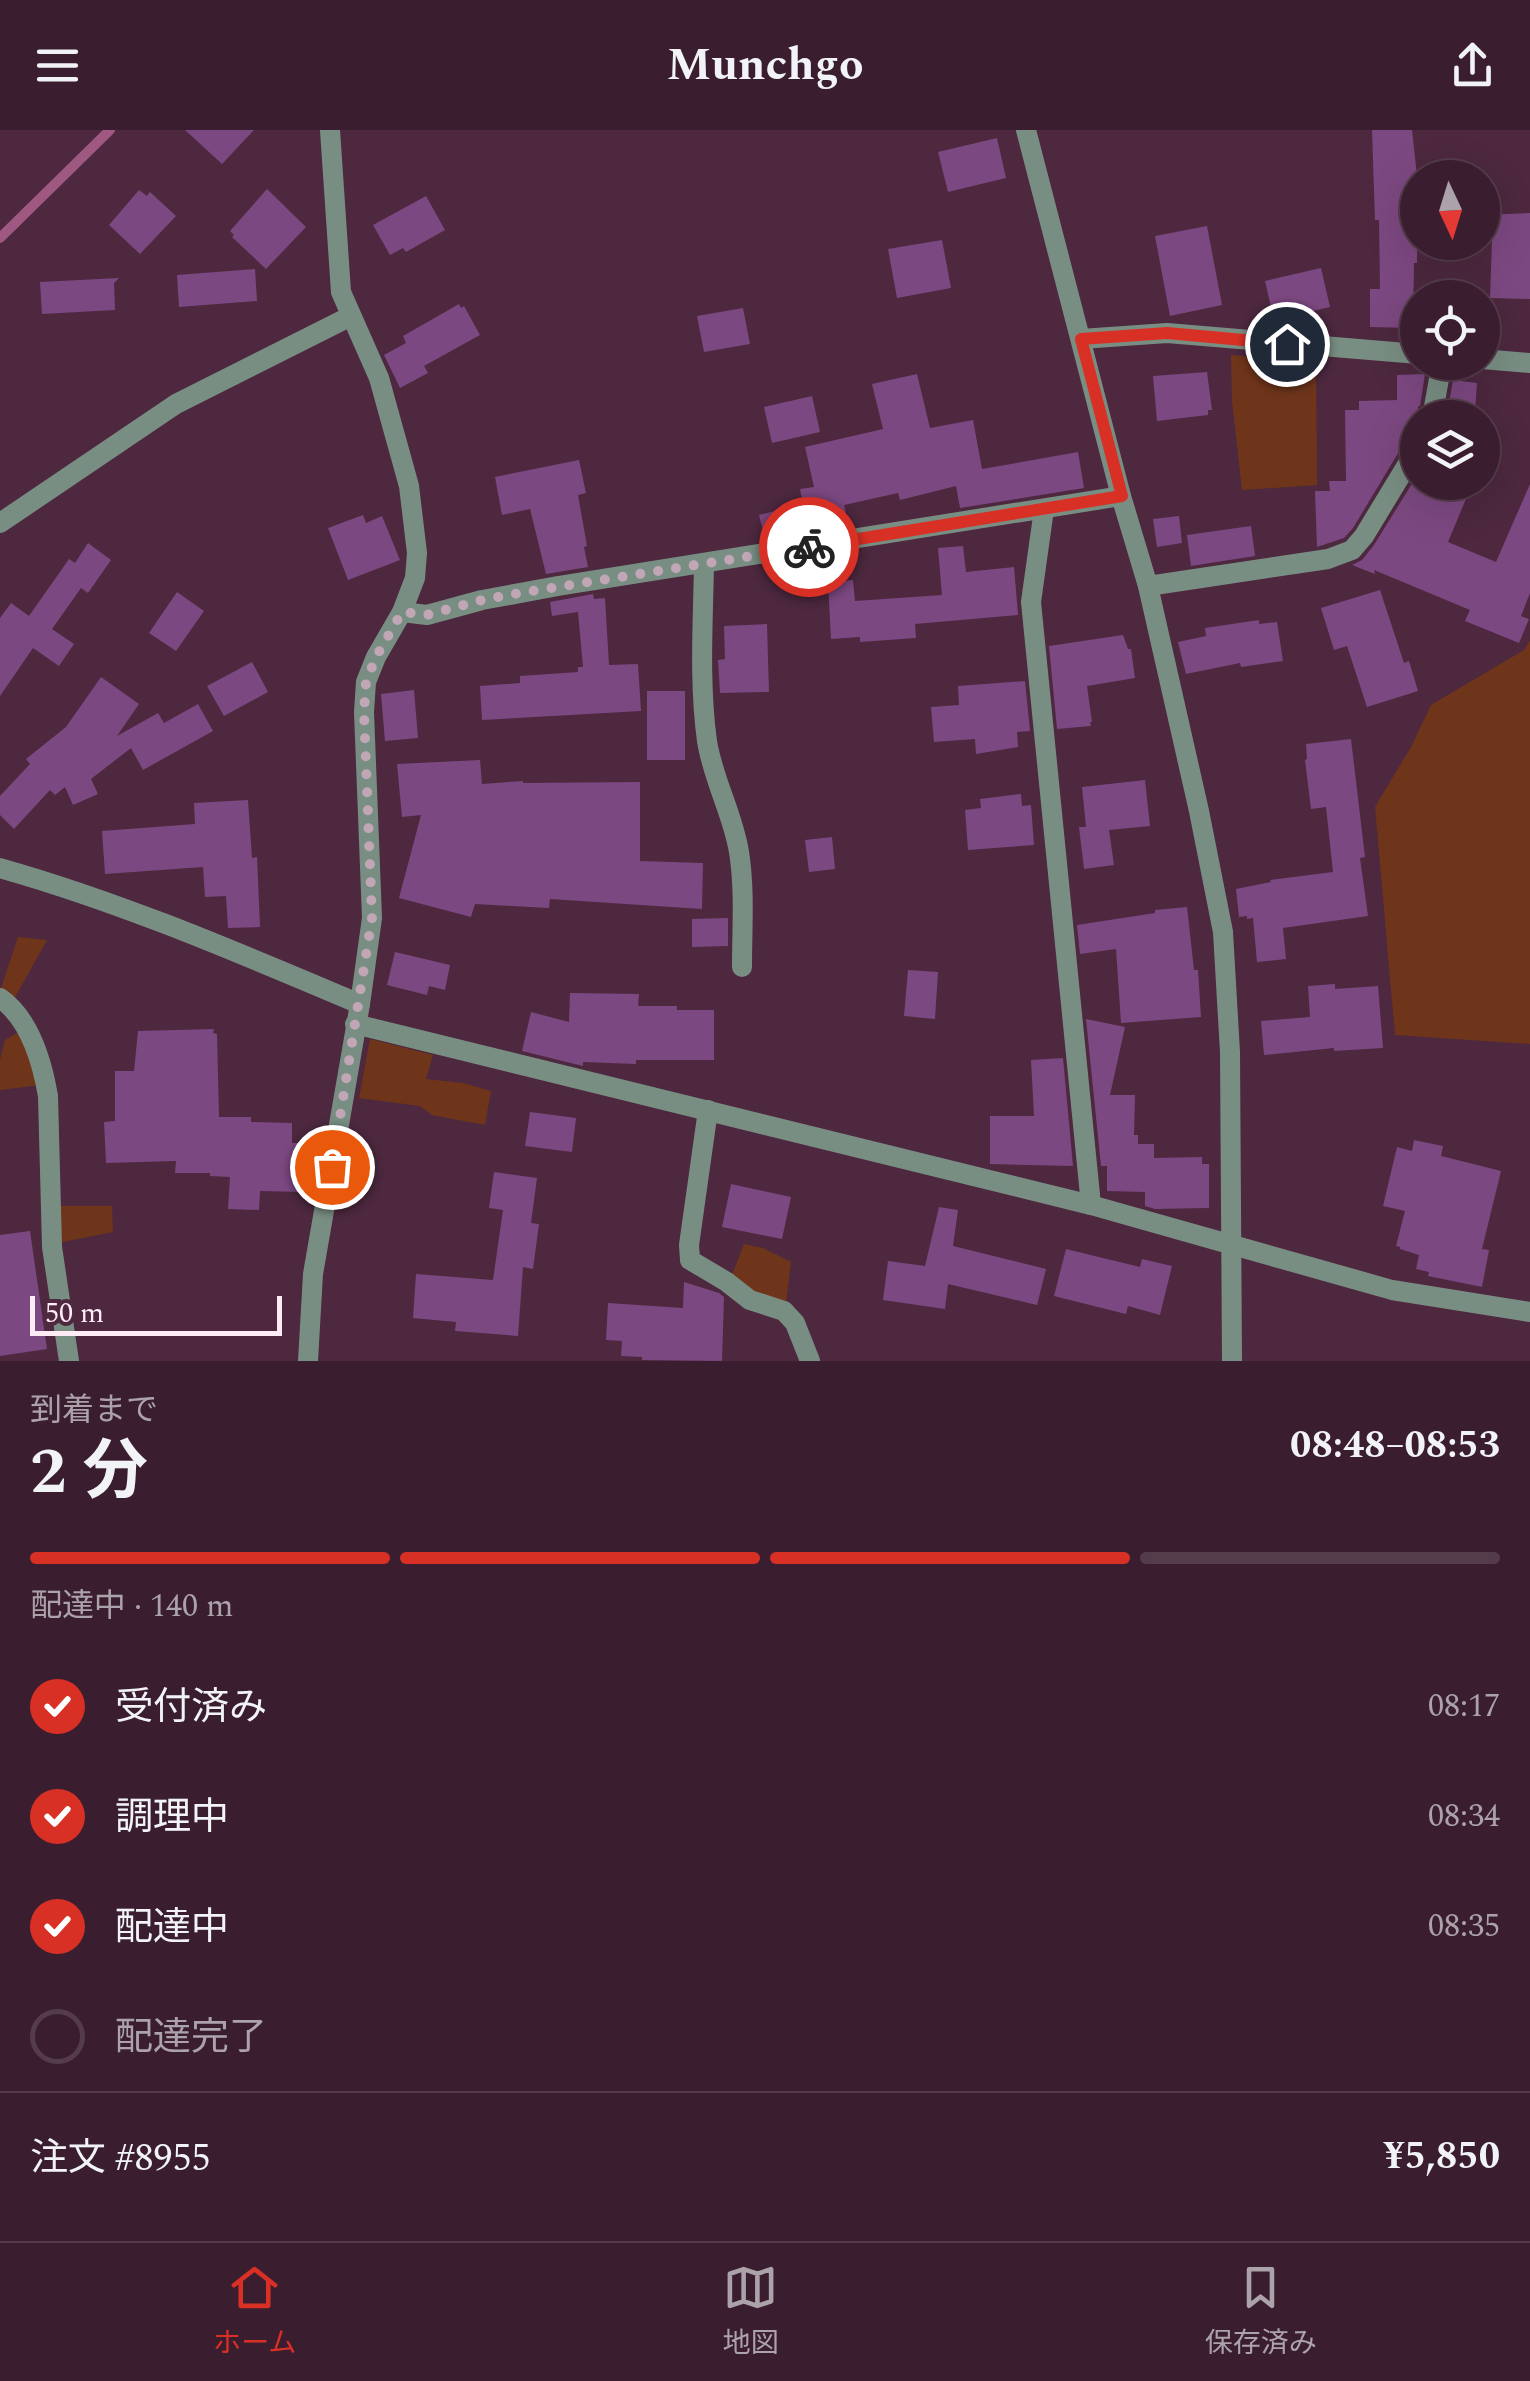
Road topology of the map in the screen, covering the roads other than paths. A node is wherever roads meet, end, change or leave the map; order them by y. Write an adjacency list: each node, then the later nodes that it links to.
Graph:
1 (330, 130): 3 (street)
2 (1026, 130): 4 (street)
3 (351, 316): 11 (street); 14 (street)
4 (1081, 339): 5 (street); 9 (street)
5 (1400, 352)
6 (1500, 360): 7 (street)
7 (1530, 363)
8 (1400, 477): 13 (street)
9 (1122, 496): 10 (street); 13 (street)
10 (1044, 509): 12 (street); 20 (street)
11 (0, 523)
12 (704, 564): 14 (street); 16 (street)
13 (1148, 586): 21 (street)
14 (402, 612): 18 (street)
15 (0, 868): 18 (street)
16 (742, 967)
17 (0, 998): 23 (street)
18 (358, 1014): 19 (street); 24 (street)
19 (708, 1110): 20 (street); 25 (street)
20 (1091, 1205): 21 (street)
21 (1231, 1246): 22 (street); 26 (street)
22 (1530, 1312)
23 (69, 1361)
24 (308, 1361)
25 (810, 1361)
26 (1232, 1361)

